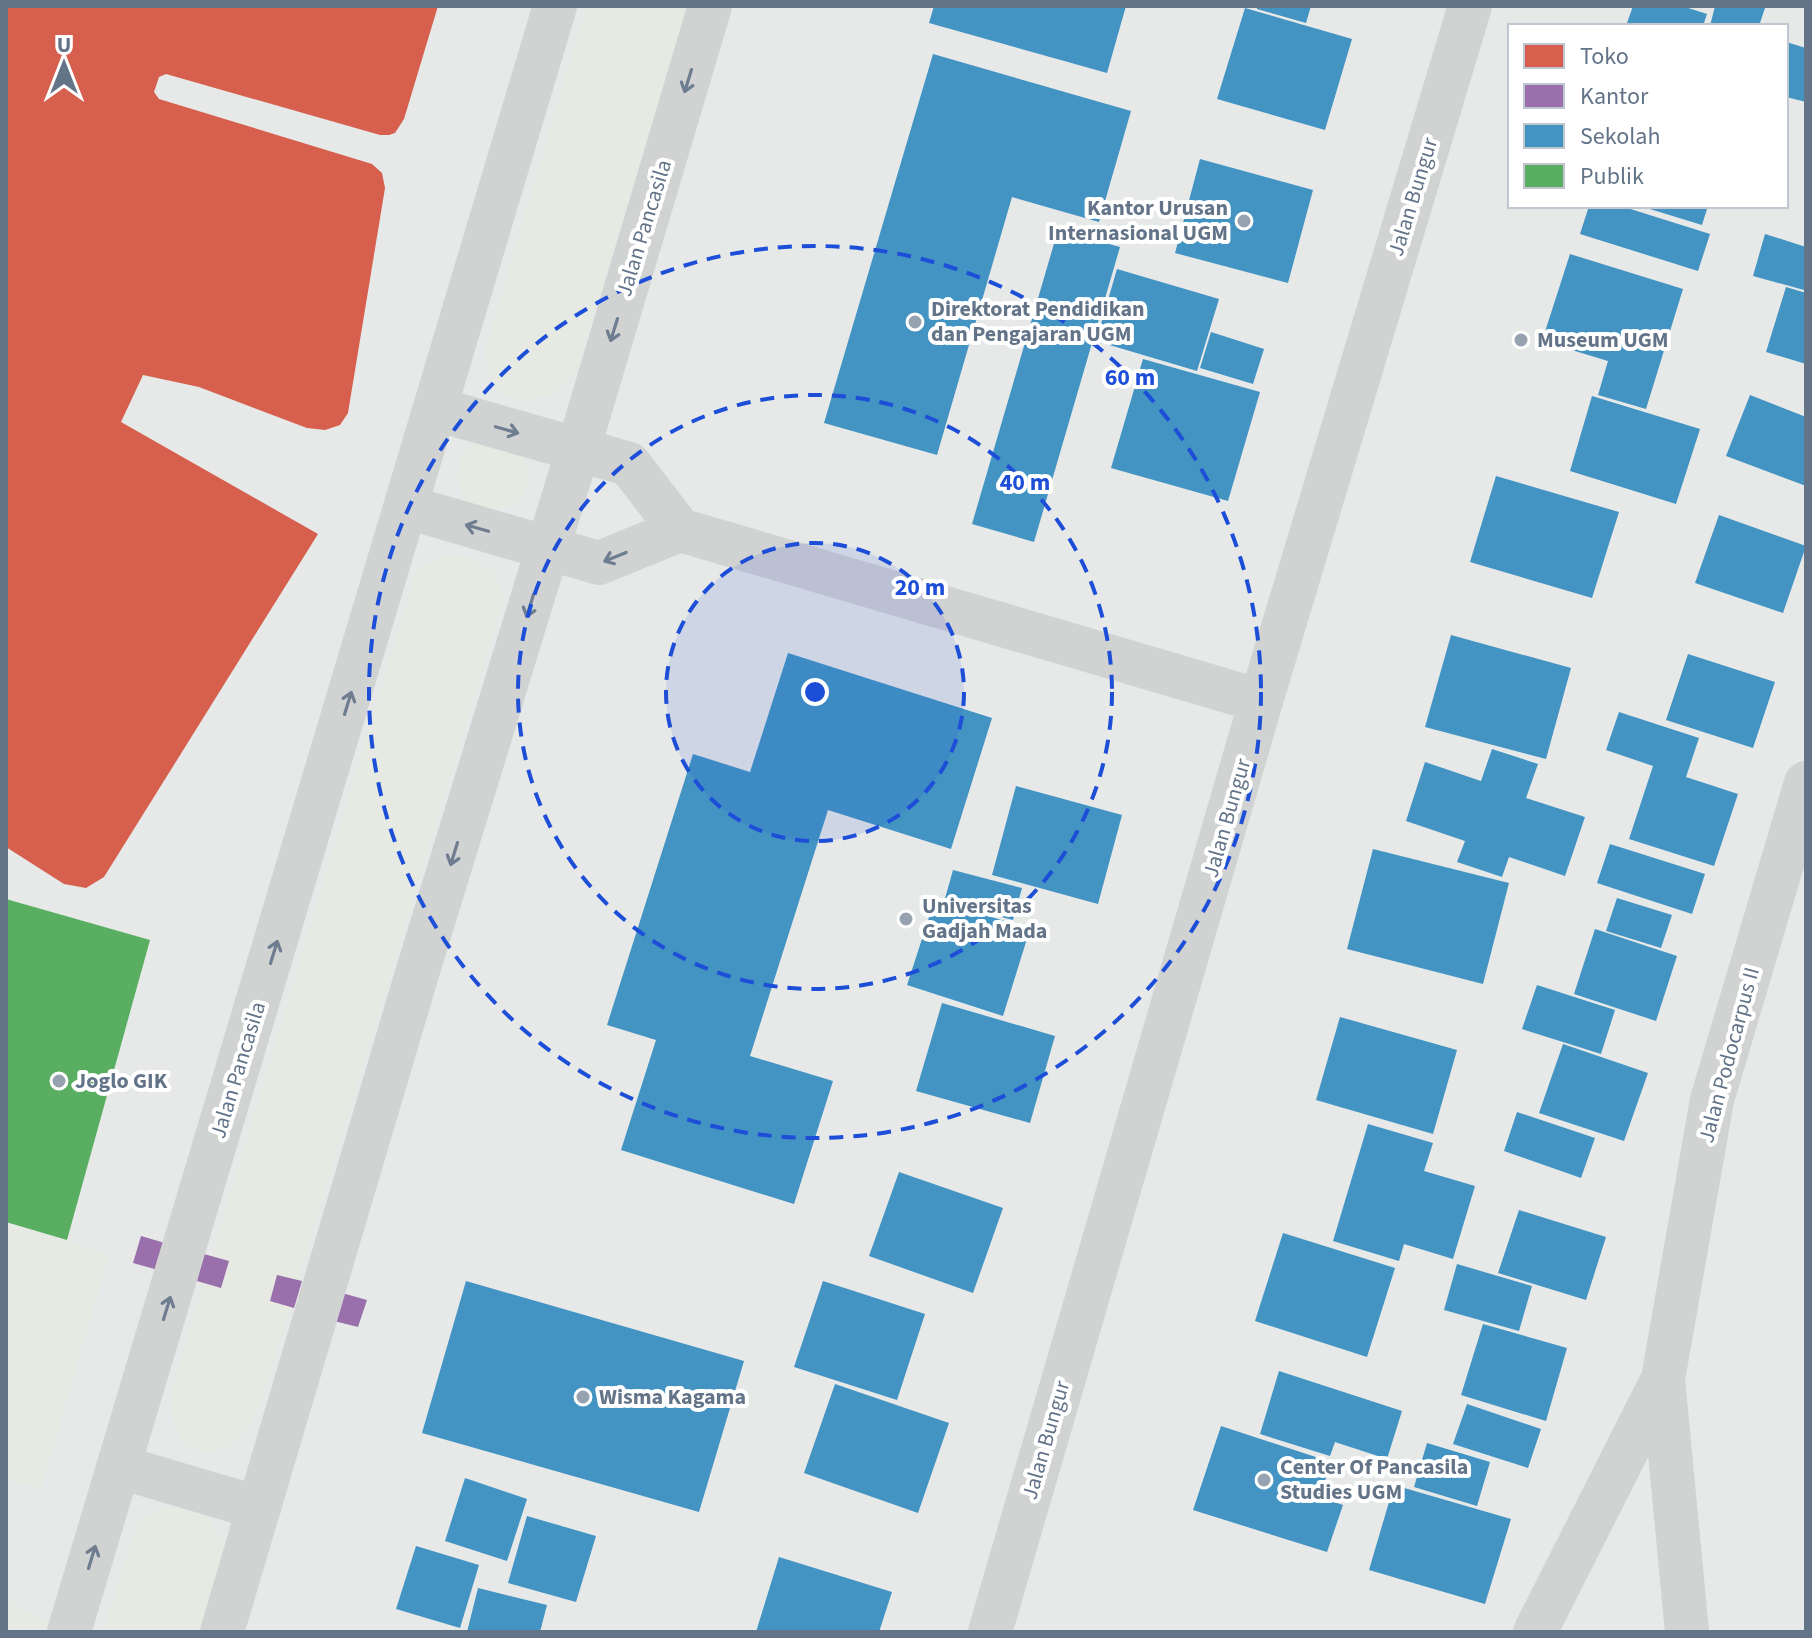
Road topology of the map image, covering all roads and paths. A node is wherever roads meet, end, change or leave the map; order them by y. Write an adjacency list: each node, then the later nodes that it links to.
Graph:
1 (555, 6): 4 (street, Jalan Pancasila)
2 (710, 6): 5 (street, Jalan Pancasila, one-way to 5)
3 (1470, 6): 9 (street, Jalan Bungur)
4 (436, 409): 5 (street, one-way to 5); 6 (street, Jalan Pancasila)
5 (578, 450): 7 (street); 8 (street, Jalan Pancasila)
6 (407, 507): 8 (street, one-way to 6); 12 (street, Jalan Pancasila, one-way to 6)
7 (680, 530): 8 (street, one-way to 8); 9 (street)
8 (548, 548): 13 (street, Jalan Pancasila, one-way to 13)
9 (1261, 701): 16 (street, Jalan Bungur)
10 (1806, 783): 11 (street, Jalan Podocarpus II)
11 (1663, 1379): 18 (street, Jalan Podocarpus II); 19 (street, Jalan Podocarpus II)
12 (120, 1467): 13 (street); 14 (street, Jalan Pancasila, one-way to 12)
13 (259, 1508): 15 (street, Jalan Pancasila)
14 (69, 1632)
15 (222, 1632)
16 (990, 1632): 17 (street)
17 (998, 1632)
18 (1535, 1632)
19 (1687, 1632)

